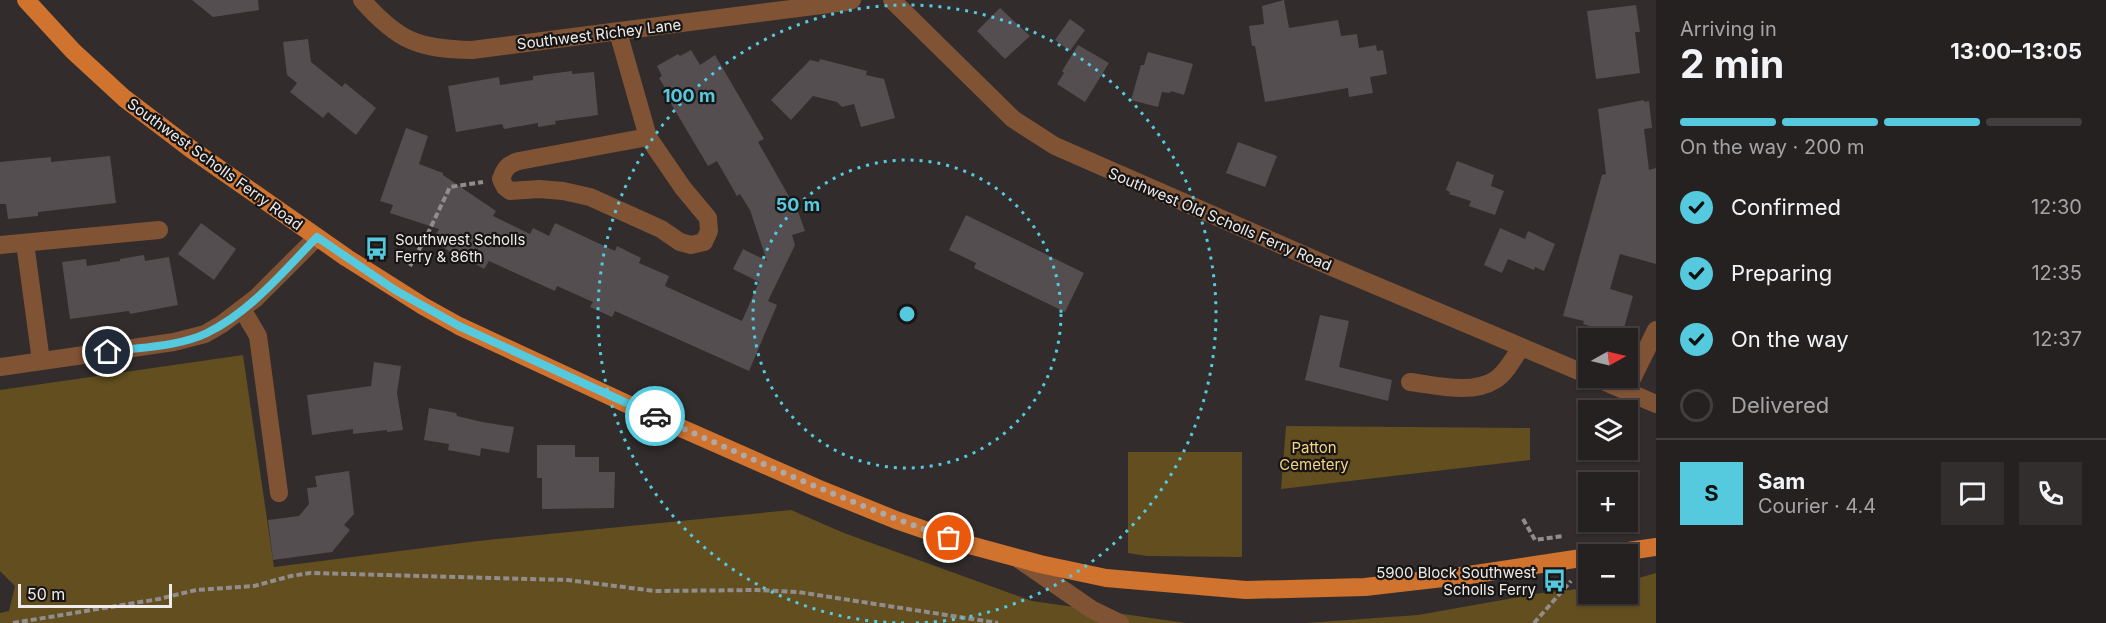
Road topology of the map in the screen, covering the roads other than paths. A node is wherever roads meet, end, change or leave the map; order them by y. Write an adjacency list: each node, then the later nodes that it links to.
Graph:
1 (26, 0): 8 (main road, Southwest Scholls Ferry Road)
2 (362, 0): 5 (street, Southwest Richey Lane)
3 (852, 0): 5 (street, Southwest Richey Lane)
4 (892, 0): 13 (street, Southwest Old Scholls Ferry Road)
5 (618, 32): 6 (street)
6 (648, 137): 6 (street)
7 (159, 230): 9 (street)
8 (317, 237): 11 (street); 24 (main road, Southwest Scholls Ferry Road)
9 (25, 243): 10 (street); 14 (street)
10 (0, 246)
11 (242, 309): 14 (street); 21 (street)
12 (1656, 330): 19 (street)
13 (1521, 347): 16 (street, Southwest Old Scholls Ferry Road); 17 (street)
14 (42, 361): 15 (street)
15 (0, 367)
16 (1578, 371)
17 (1410, 382)
18 (1621, 388): 19 (street)
19 (1626, 390): 20 (street)
20 (1656, 404)
21 (279, 493)
22 (1656, 547): 23 (main road)
23 (1638, 550)
24 (1018, 559): 25 (main road, Southwest Scholls Ferry Road); 26 (street)
25 (1578, 559)
26 (1120, 623)

